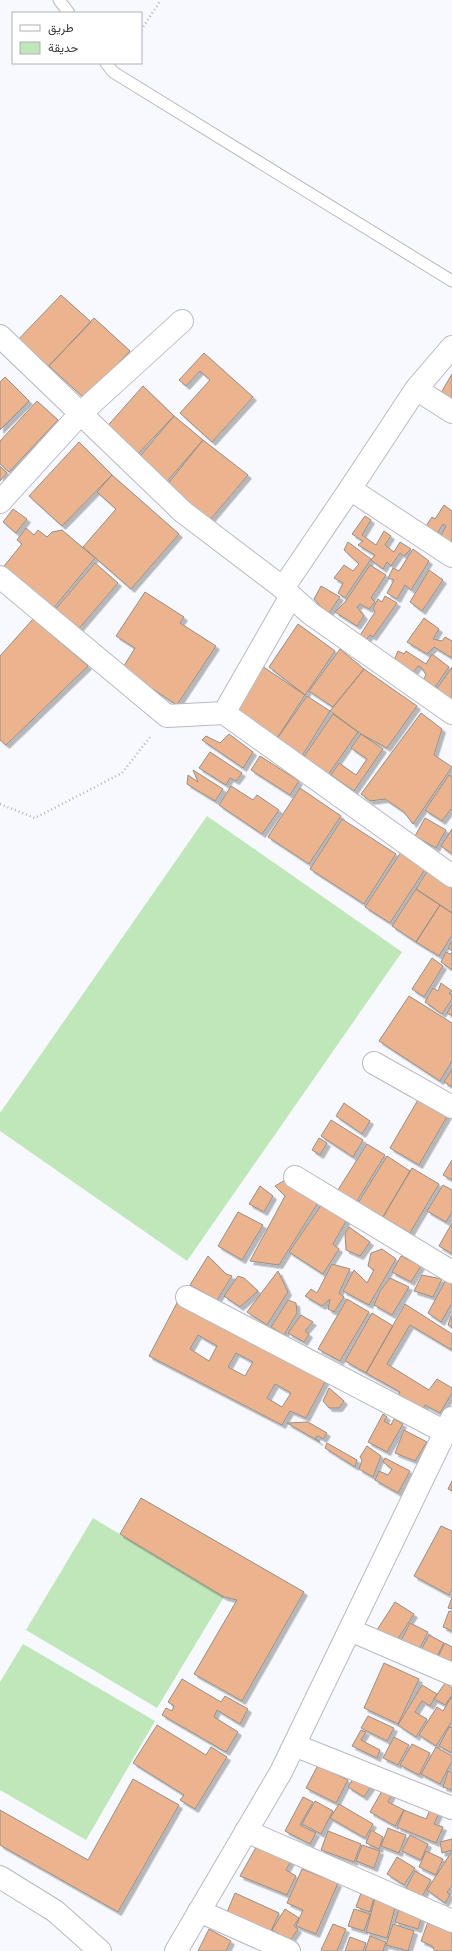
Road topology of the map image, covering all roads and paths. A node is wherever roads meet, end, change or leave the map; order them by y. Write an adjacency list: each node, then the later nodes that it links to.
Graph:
1 (59, 0): 3 (lane)
2 (161, 0): 4 (path)
3 (68, 12)
4 (142, 28)
5 (107, 64): 6 (lane)
6 (452, 281)
7 (182, 321): 12 (street)
8 (0, 336): 12 (street)
9 (452, 347): 10 (street)
10 (416, 389): 11 (street); 13 (street)
11 (452, 412)
12 (81, 413): 14 (street); 17 (street)
13 (350, 489): 15 (street); 17 (street)
14 (0, 502)
15 (452, 556)
16 (0, 577): 20 (street)
17 (287, 592): 18 (street); 19 (street)
18 (224, 713): 20 (street); 22 (street)
19 (452, 713)
20 (167, 716): 21 (path)
21 (0, 804)
22 (452, 876)
23 (374, 1063): 24 (street)
24 (452, 1107)
25 (295, 1177): 26 (street)
26 (452, 1272)
27 (187, 1297): 28 (street)
28 (449, 1425): 29 (street)
29 (350, 1630): 30 (street); 31 (street)
30 (452, 1674)
31 (294, 1745): 32 (street); 33 (street)
32 (452, 1808)
33 (246, 1831): 35 (street); 36 (street)
34 (0, 1878): 37 (street)
35 (199, 1911): 38 (street); 39 (street)
36 (452, 1921)
37 (100, 1951)
38 (176, 1951)
39 (289, 1951)

